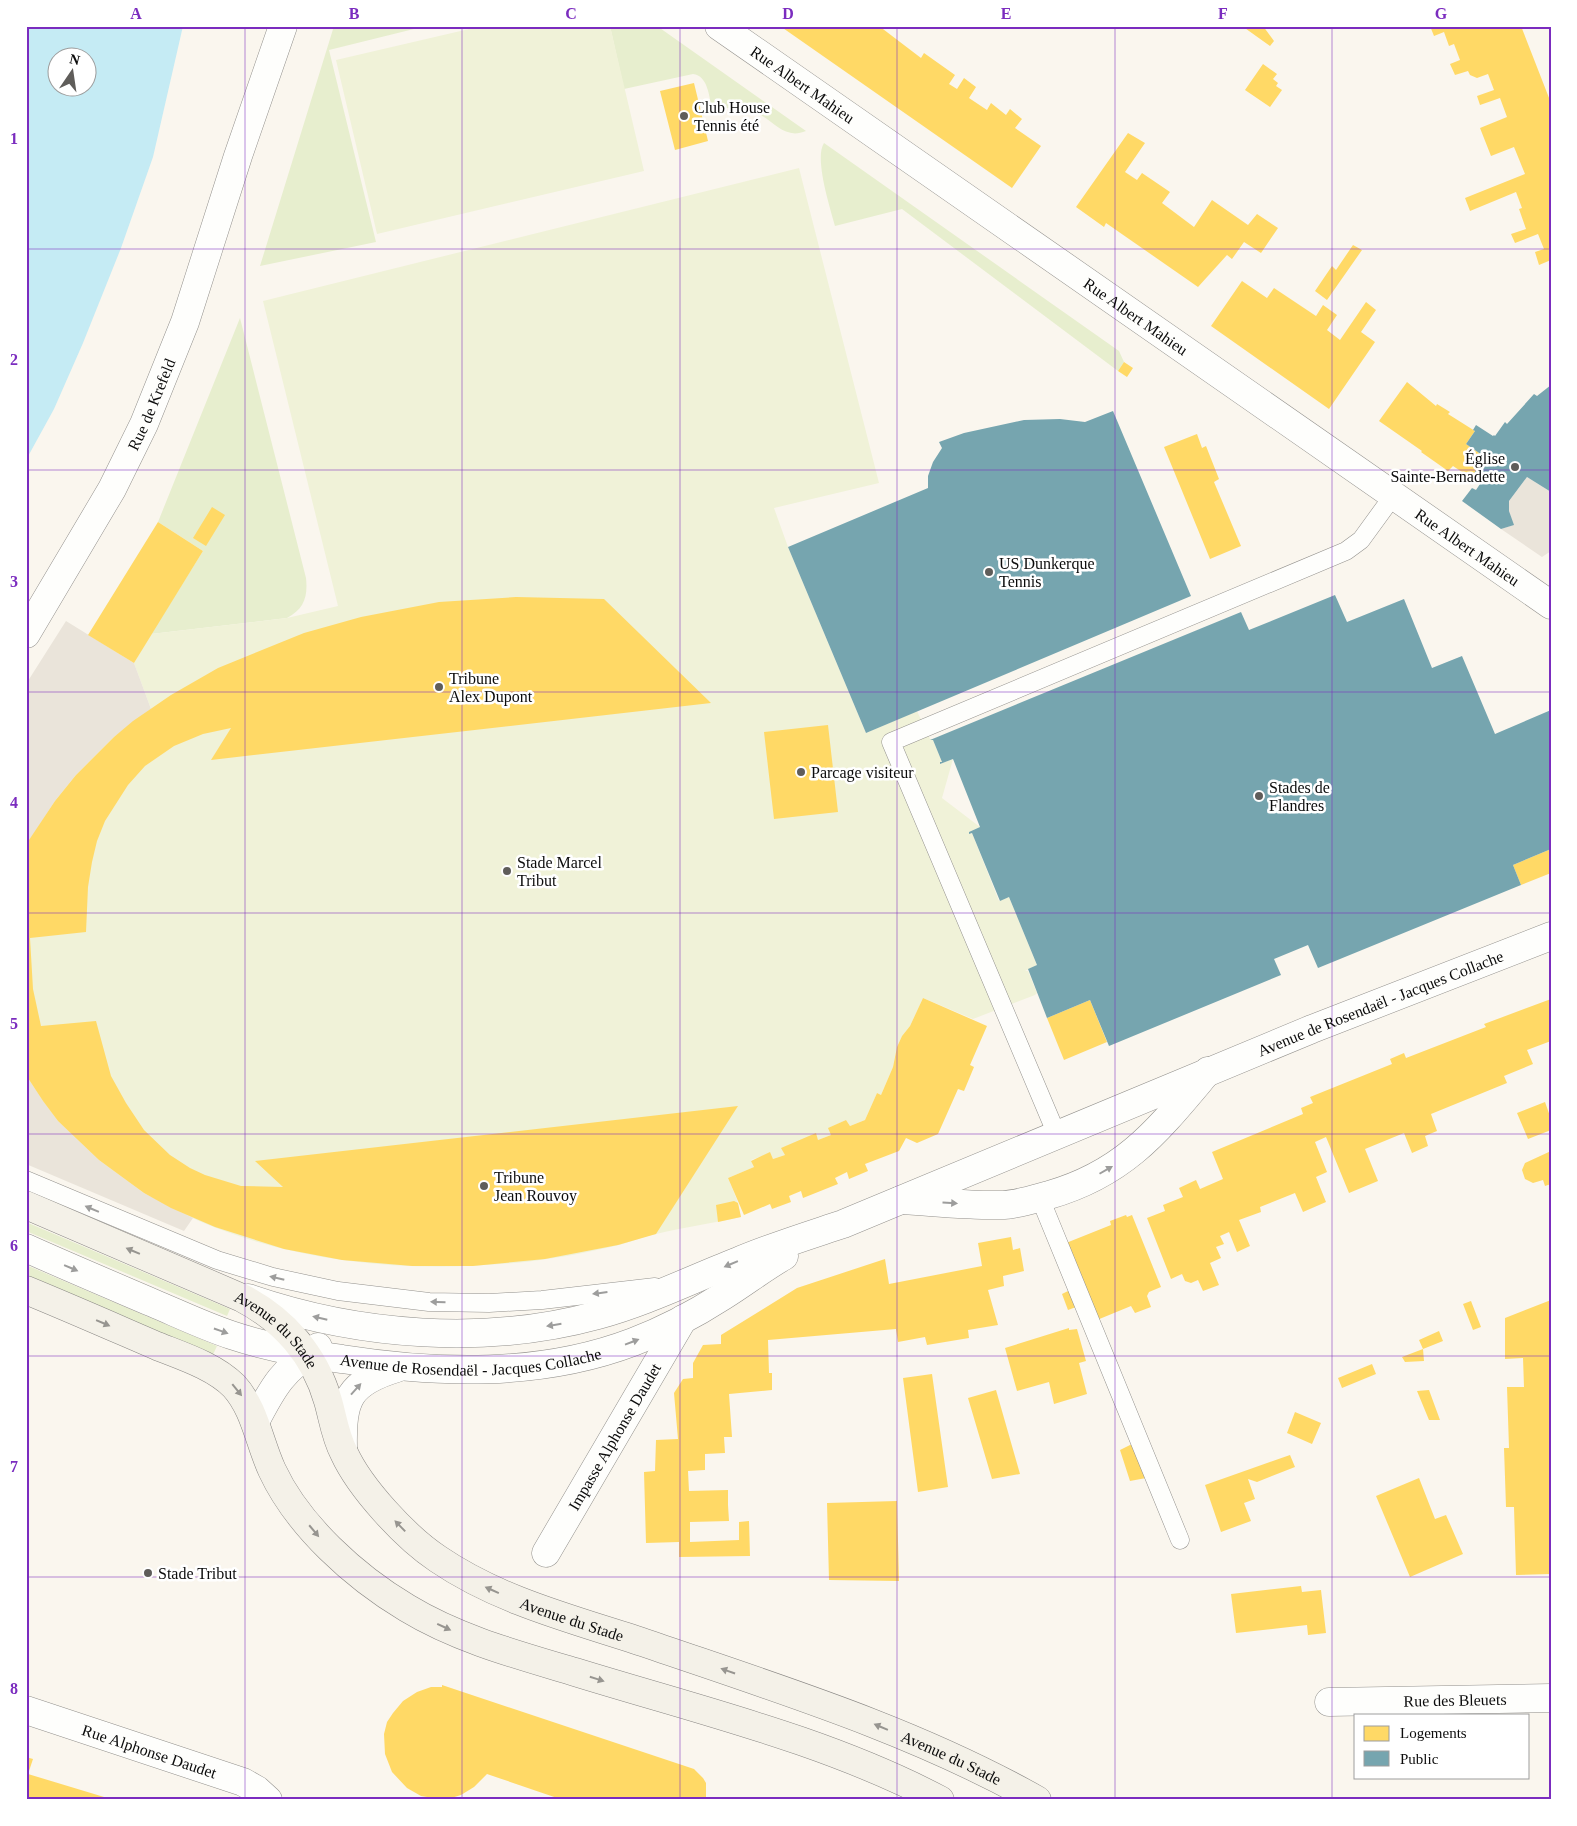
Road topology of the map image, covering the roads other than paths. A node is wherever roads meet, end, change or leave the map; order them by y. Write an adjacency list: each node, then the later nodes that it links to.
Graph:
1 (263, 26): 4 (street, Rue de Krefeld)
2 (283, 26): 4 (street, Rue de Krefeld)
3 (719, 26): 5 (street, Rue Albert Mahieu)
4 (238, 156): 7 (street, Rue de Krefeld)
5 (1393, 496): 6 (street, Rue Albert Mahieu); 10 (lane)
6 (1551, 605)
7 (26, 634)
8 (1551, 936): 9 (street, Avenue de Rosendaël - Jacques Collache)
9 (1208, 1071): 10 (street, Avenue de Rosendaël - Jacques Collache); 12 (street, Avenue de Rosendaël - Jacques Collache, one-way to 9)
10 (1056, 1135): 13 (street, Avenue de Rosendaël - Jacques Collache)
11 (26, 1180): 16 (lane, one-way to 11)
12 (1040, 1198): 13 (street, Avenue de Rosendaël - Jacques Collache, one-way to 12); 27 (lane)
13 (901, 1200): 15 (street, Avenue de Rosendaël - Jacques Collache)
14 (26, 1205): 20 (main road, Avenue de Rosendaël - Jacques Collache, one-way to 14)
15 (843, 1224): 18 (street, Avenue de Rosendaël - Jacques Collache, one-way to 18); 21 (street, Avenue de Rosendaël - Jacques Collache)
16 (137, 1228): 18 (lane, one-way to 16); 20 (lane)
17 (26, 1248): 23 (street, Avenue de Rosendaël - Jacques Collache, one-way to 23)
18 (683, 1284): 22 (street, Avenue de Rosendaël - Jacques Collache, one-way to 22)
19 (26, 1290): 25 (main road, one-way to 25)
20 (226, 1290): 22 (street, Avenue de Rosendaël - Jacques Collache, one-way to 20); 23 (main road, Avenue du Stade)
21 (683, 1319): 24 (street, Avenue de Rosendaël - Jacques Collache, one-way to 21); 28 (street, Impasse Alphonse Daudet)
22 (386, 1328): 23 (street)
23 (307, 1354): 24 (street, Avenue de Rosendaël - Jacques Collache); 25 (street); 26 (main road, Avenue du Stade)
24 (400, 1367): 26 (street, one-way to 24)
25 (255, 1422): 33 (main road, one-way to 33)
26 (344, 1452): 34 (main road, Avenue du Stade, one-way to 26)
27 (1180, 1540)
28 (546, 1553)
29 (1551, 1698): 30 (street, Rue des Bleuets)
30 (1329, 1702)
31 (26, 1710): 32 (street, Rue Alphonse Daudet)
32 (268, 1800)
33 (940, 1800)
34 (1037, 1800)

